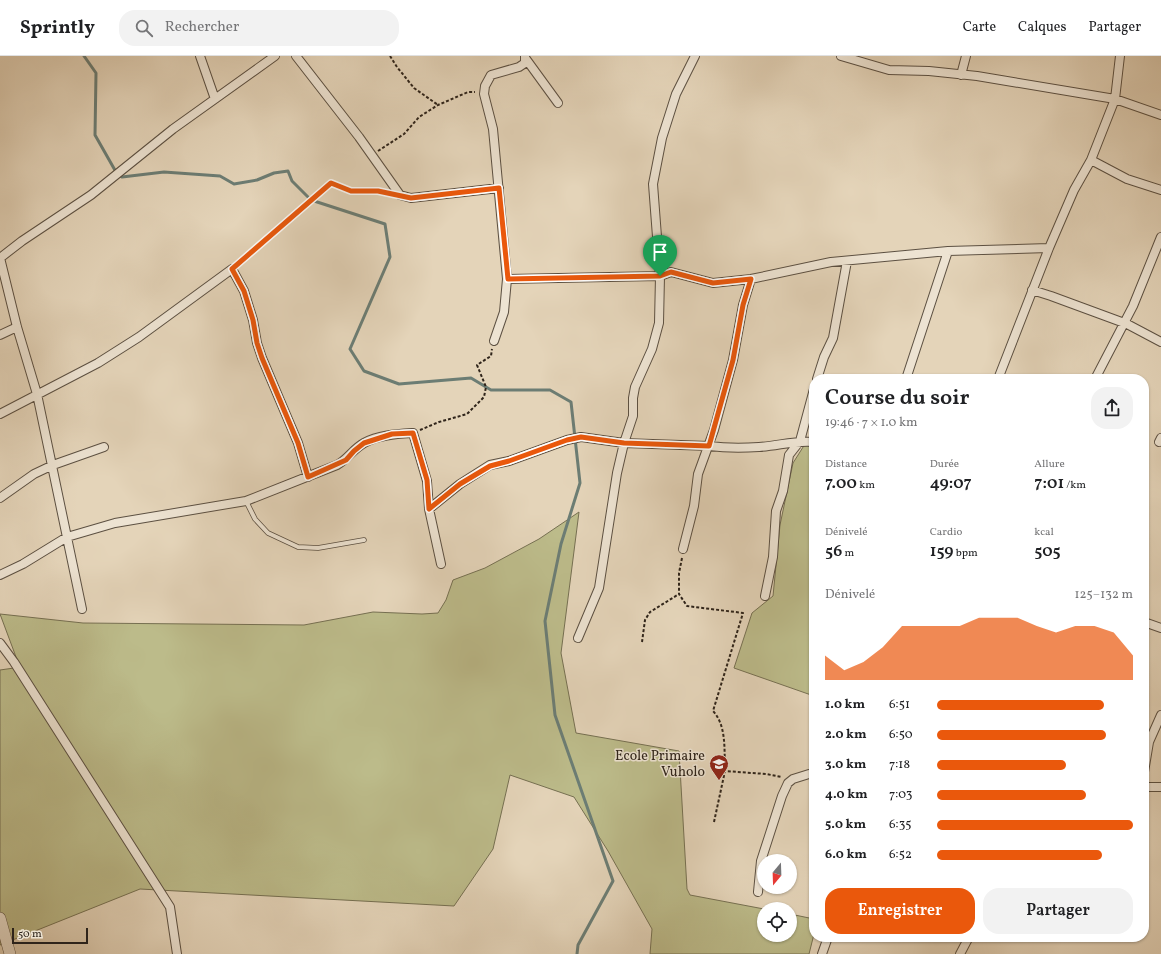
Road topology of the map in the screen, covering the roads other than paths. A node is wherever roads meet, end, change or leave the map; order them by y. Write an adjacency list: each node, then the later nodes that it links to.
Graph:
1 (200, 56): 10 (street)
2 (275, 56): 10 (street)
3 (296, 56): 15 (street)
4 (695, 56): 22 (street)
5 (841, 56): 9 (street)
6 (966, 56): 9 (street)
7 (1120, 56): 11 (street)
8 (525, 57): 12 (street); 15 (street)
9 (961, 75): 11 (street)
10 (215, 99): 20 (street)
11 (1115, 99): 13 (street); 14 (street)
12 (558, 103)
13 (1161, 115)
14 (1091, 160): 16 (street); 18 (street)
15 (499, 188): 23 (street)
16 (1161, 190)
17 (1161, 236): 26 (street)
18 (1048, 248): 19 (street); 25 (street)
19 (948, 251): 21 (street); 32 (street)
20 (0, 258): 27 (street)
21 (847, 261): 24 (street); 31 (street)
22 (660, 276): 23 (street); 24 (street); 40 (street)
23 (508, 279): 29 (street)
24 (751, 279): 41 (street)
25 (1032, 290): 26 (street); 33 (street)
26 (1124, 323): 30 (street); 34 (street)
27 (18, 327): 28 (street); 35 (street)
28 (0, 335)
29 (494, 341)
30 (1161, 342)
31 (819, 374)
32 (908, 374)
33 (1000, 374)
34 (1098, 374)
35 (37, 394): 37 (street); 43 (street); 44 (street)
36 (809, 407): 38 (street)
37 (0, 414)
38 (800, 441): 39 (street); 41 (street); 53 (street)
39 (809, 442)
40 (624, 443): 41 (street); 47 (street); 57 (street)
41 (709, 446): 50 (street)
42 (104, 447): 43 (street)
43 (53, 465): 45 (street); 48 (street)
44 (308, 477): 46 (street); 47 (street)
45 (0, 498)
46 (246, 501): 48 (street); 49 (lane)
47 (429, 509): 51 (street)
48 (67, 537): 52 (street); 54 (street)
49 (364, 540)
50 (683, 549)
51 (440, 564)
52 (0, 575)
53 (765, 596)
54 (82, 609)
55 (1149, 624): 56 (street)
56 (1161, 628)
57 (578, 638)
58 (0, 643): 69 (street)
59 (1161, 715): 60 (street)
60 (1149, 747)
61 (809, 774): 64 (street)
62 (1149, 787): 63 (street)
63 (1161, 787)
64 (763, 854)
65 (0, 918): 68 (street)
66 (826, 942): 70 (street)
67 (966, 942): 71 (street)
68 (10, 954)
69 (177, 954)
70 (822, 954)
71 (960, 954)

